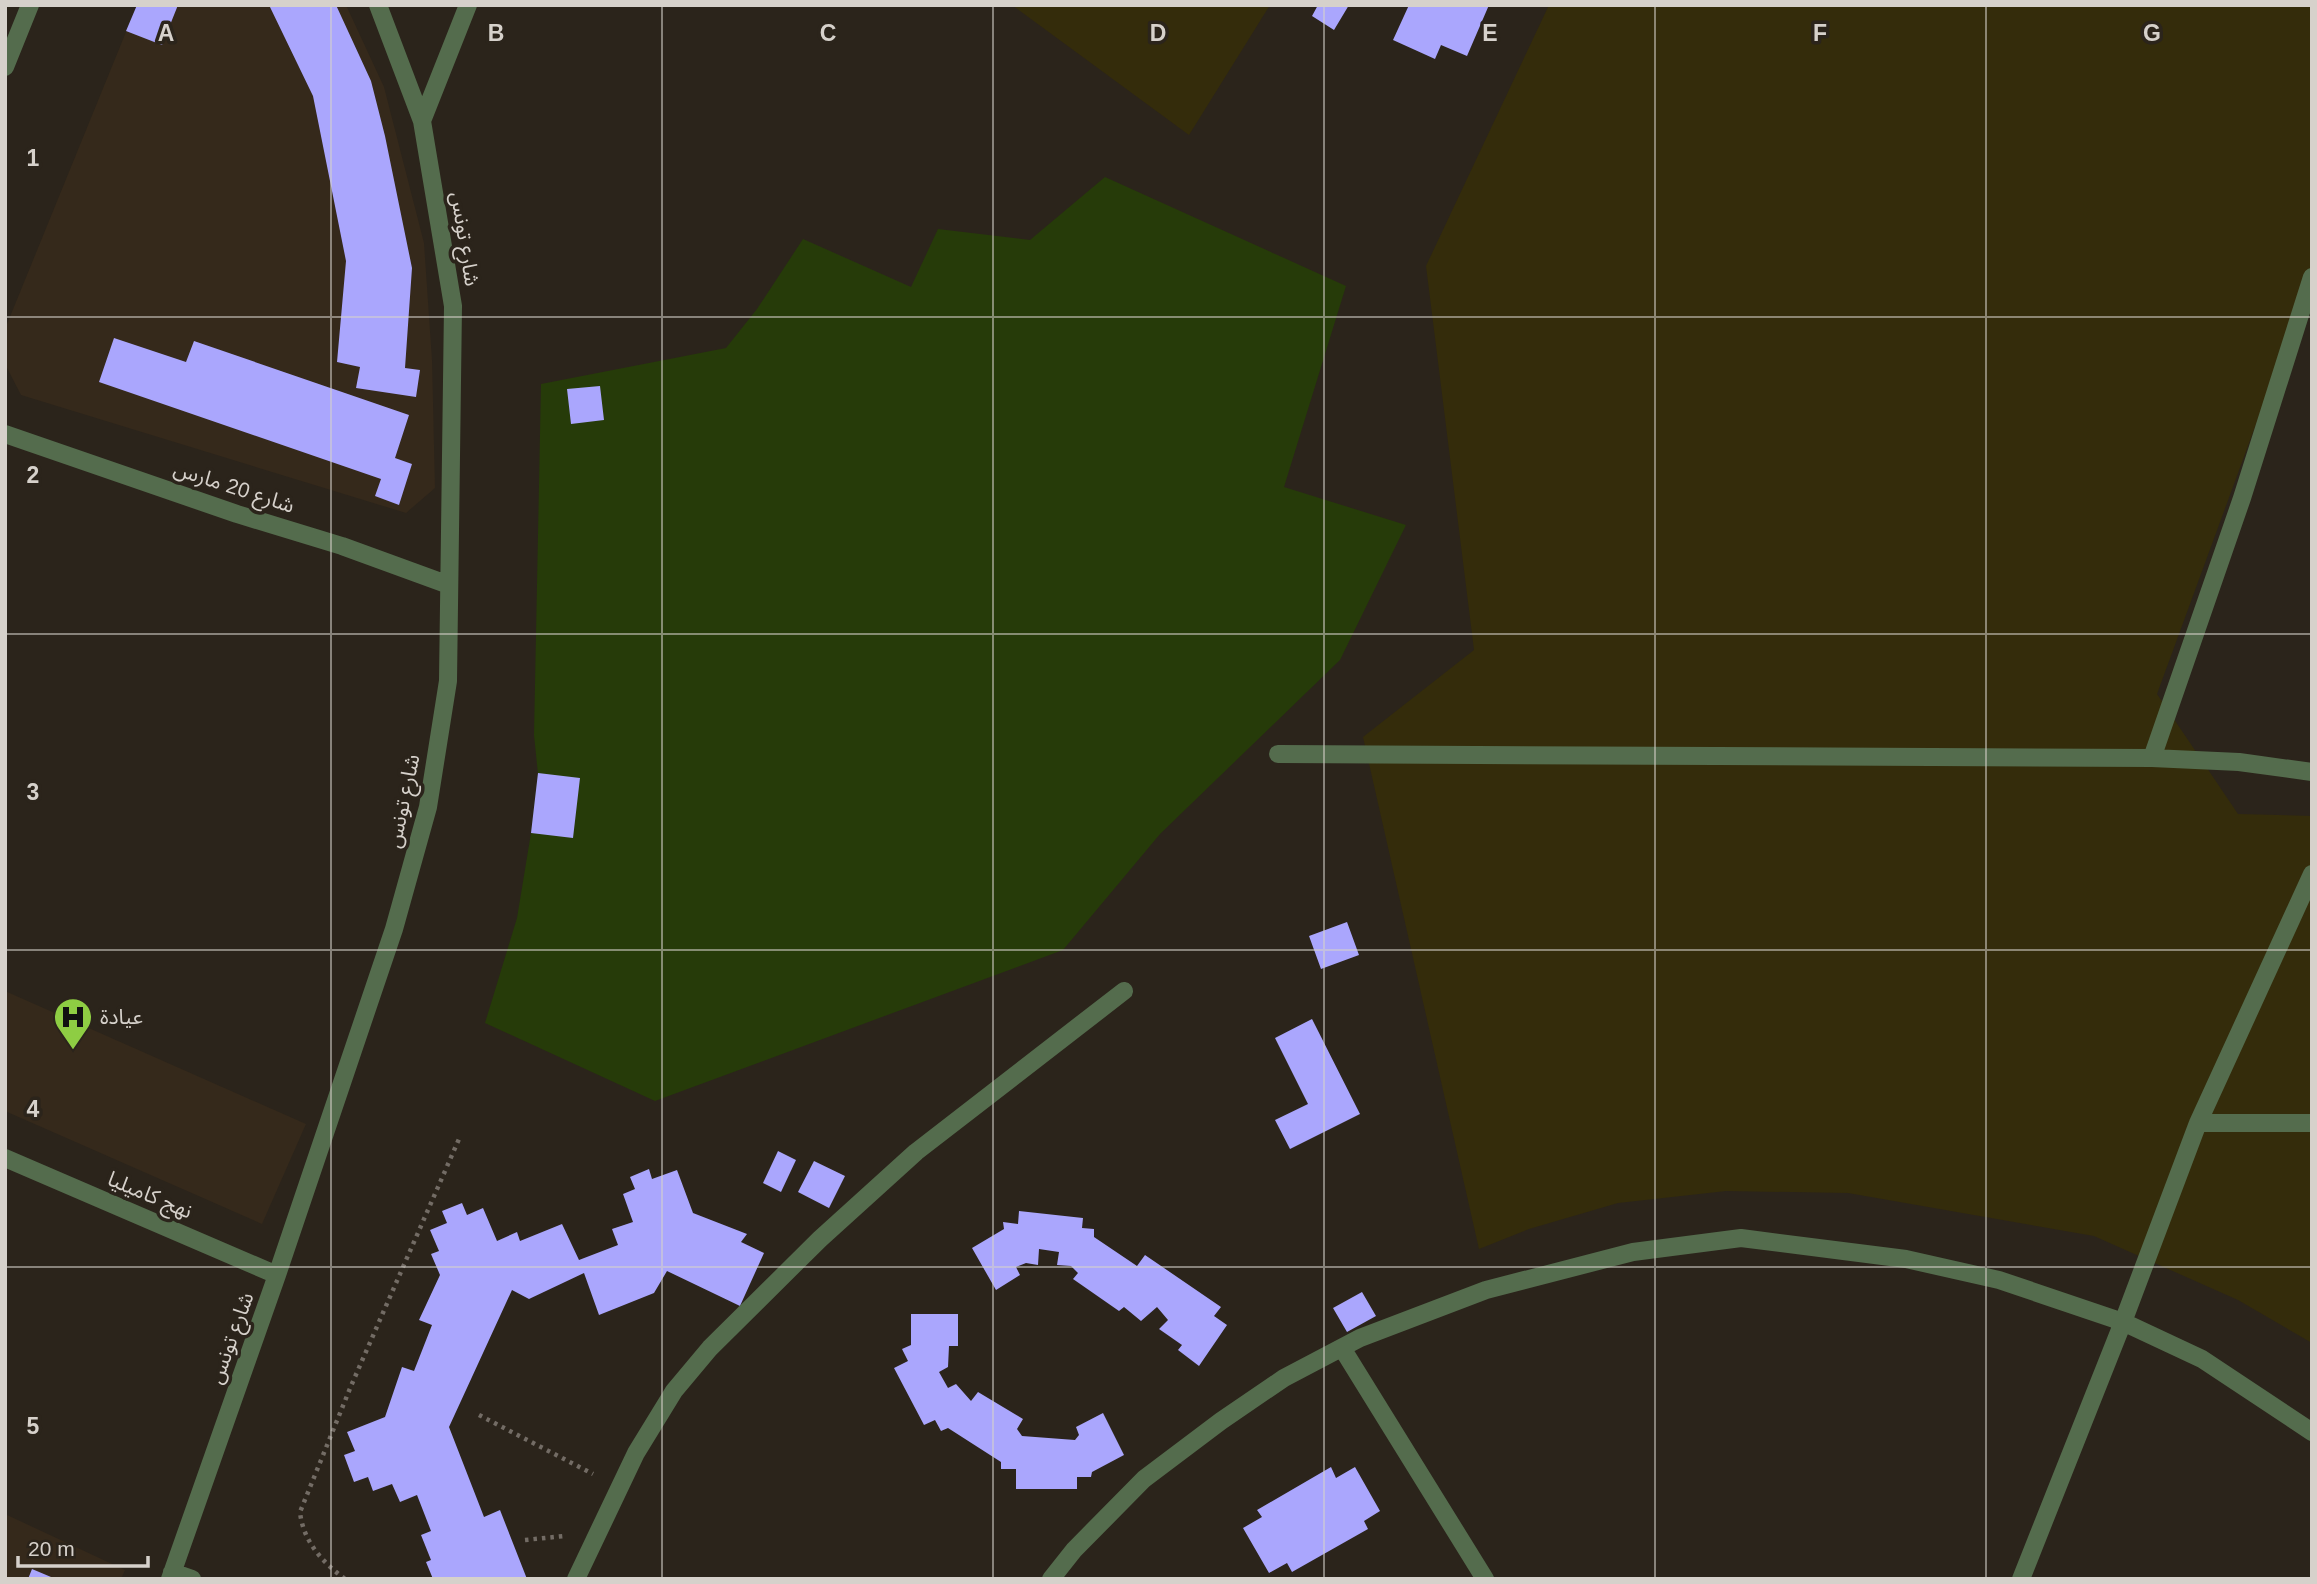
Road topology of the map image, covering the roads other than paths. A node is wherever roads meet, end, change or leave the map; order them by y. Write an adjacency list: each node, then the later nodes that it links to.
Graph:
1 (30, 5): 4 (street)
2 (378, 5): 5 (street, شارع تونس)
3 (468, 5): 5 (street)
4 (5, 66)
5 (422, 121): 8 (street, شارع تونس)
6 (2312, 277): 10 (street)
7 (5, 434): 8 (street, شارع 20 مارس)
8 (449, 585): 17 (street, شارع تونس)
9 (1278, 754): 10 (street)
10 (2152, 758): 11 (street)
11 (2312, 772)
12 (2312, 874): 14 (street)
13 (1124, 991): 23 (street)
14 (2198, 1123): 15 (street); 18 (street)
15 (2312, 1124)
16 (5, 1158): 17 (street, نهج كاميليا)
17 (278, 1275): 21 (street, شارع تونس)
18 (2123, 1322): 19 (street); 20 (street); 26 (street)
19 (1342, 1348): 24 (street); 25 (street)
20 (2312, 1432)
21 (171, 1575): 22 (street)
22 (192, 1579)
23 (576, 1579)
24 (1051, 1579)
25 (1485, 1579)
26 (2021, 1579)

